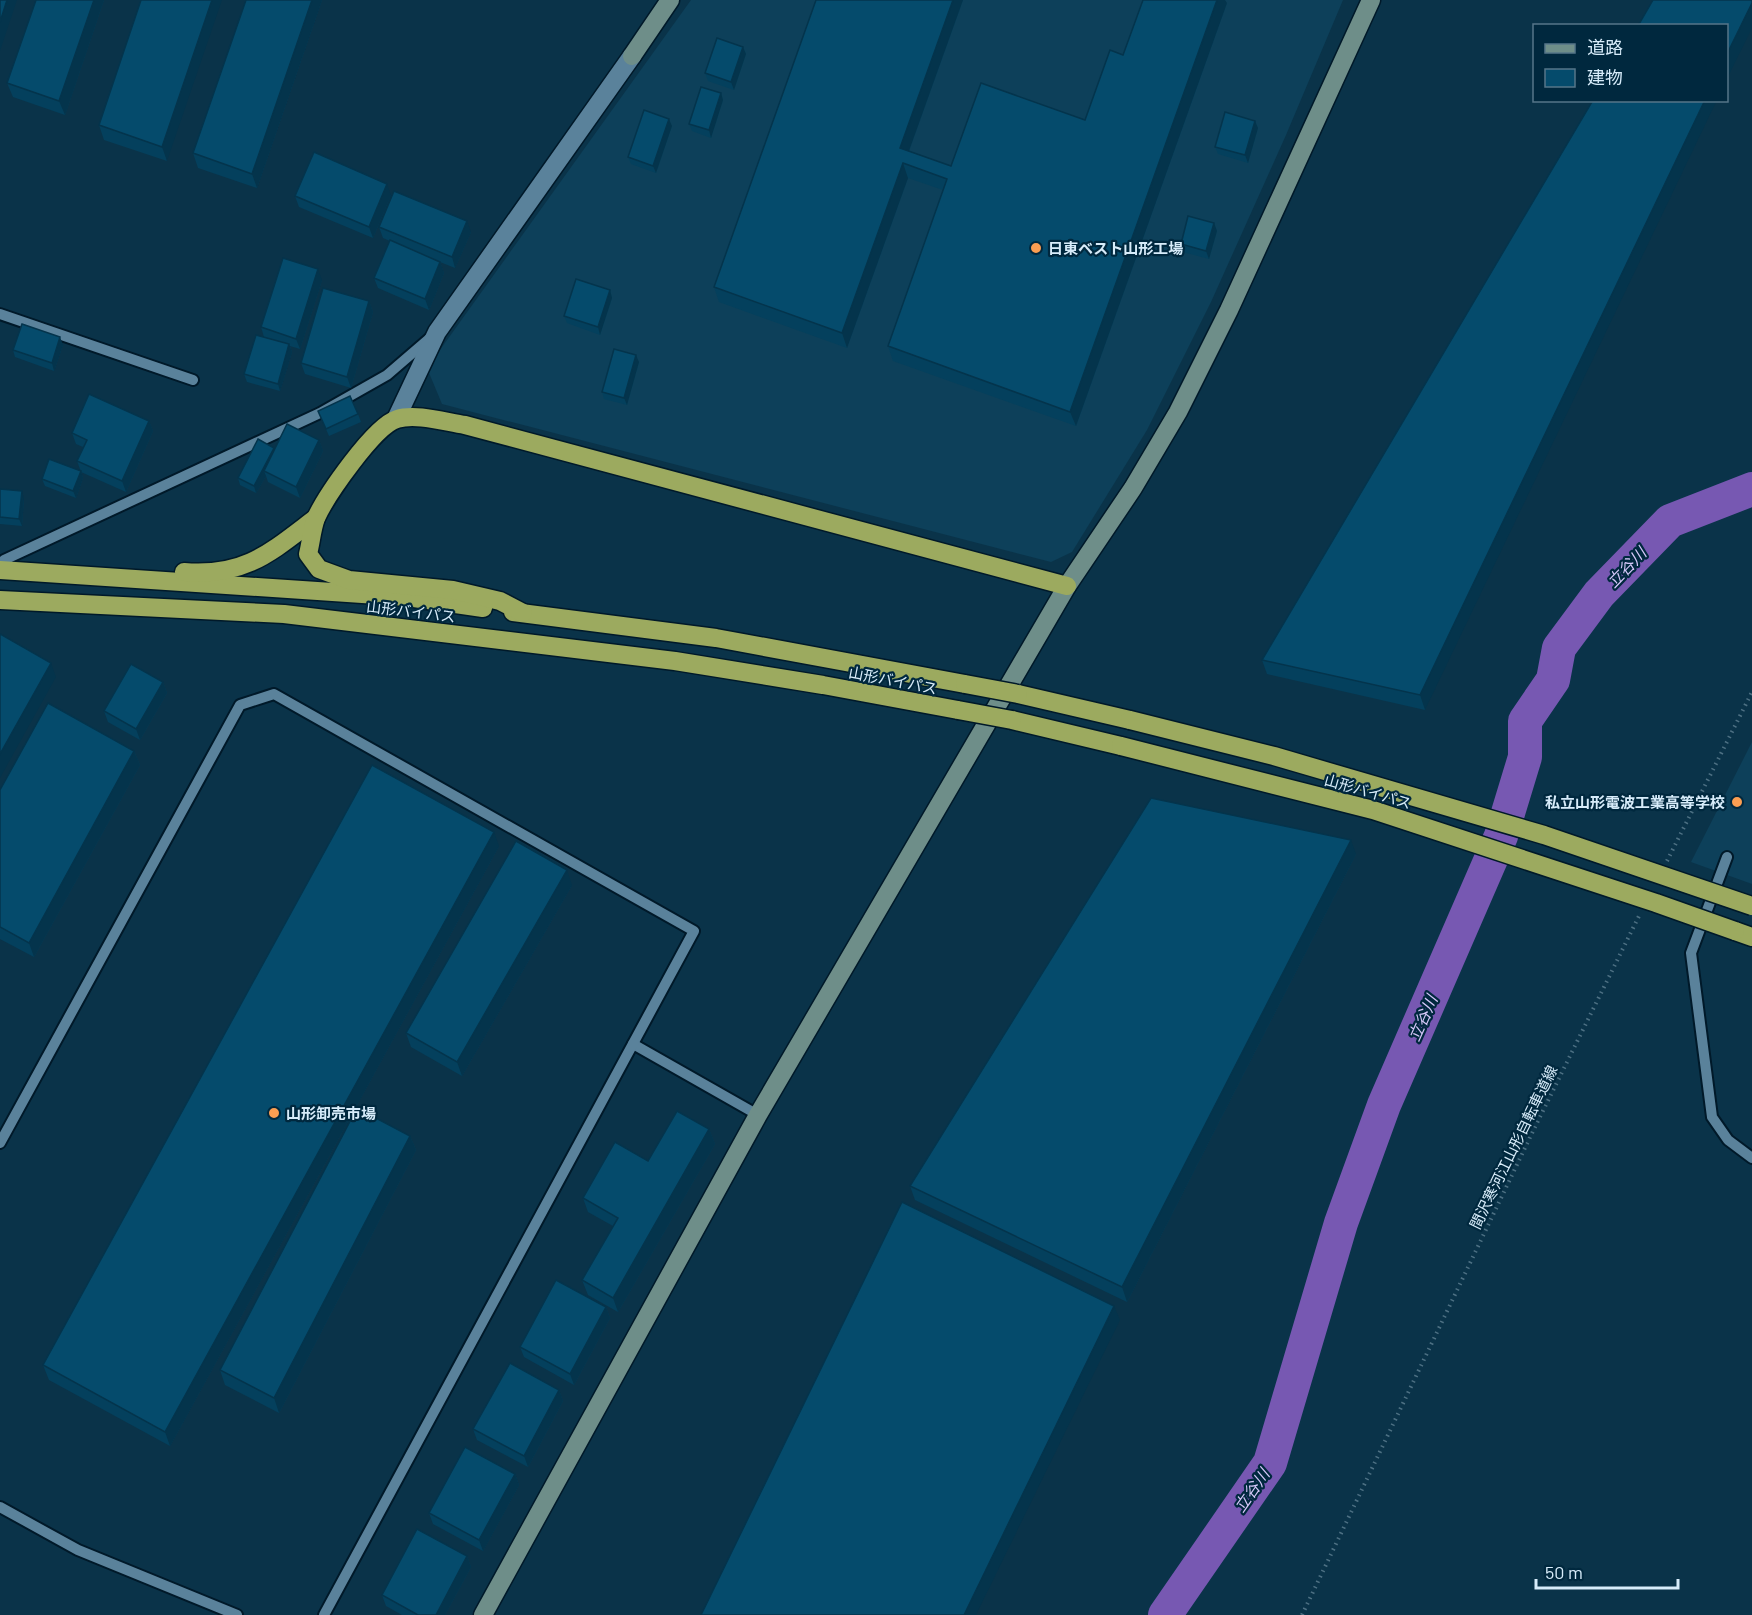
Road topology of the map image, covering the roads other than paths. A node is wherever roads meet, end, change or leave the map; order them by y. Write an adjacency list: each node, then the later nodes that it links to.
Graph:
1 (670, 0): 4 (street)
2 (1371, 0): 9 (street)
3 (0, 314): 5 (lane)
4 (437, 332): 6 (street); 8 (lane)
5 (193, 380)
6 (396, 419): 7 (highway); 9 (highway)
7 (316, 518): 8 (highway); 11 (highway)
8 (2, 563): 11 (highway, 山形バイパス)
9 (1067, 586): 16 (street)
10 (0, 600): 14 (highway, 山形バイパス, bridge)
11 (523, 613): 13 (highway, 山形バイパス, bridge)
12 (1727, 857): 18 (lane)
13 (1752, 906)
14 (1744, 934)
15 (633, 1044): 16 (lane); 17 (lane); 21 (lane)
16 (758, 1116): 22 (street)
17 (0, 1143)
18 (1752, 1158)
19 (0, 1507): 20 (lane)
20 (237, 1615)
21 (324, 1615)
22 (483, 1615)

